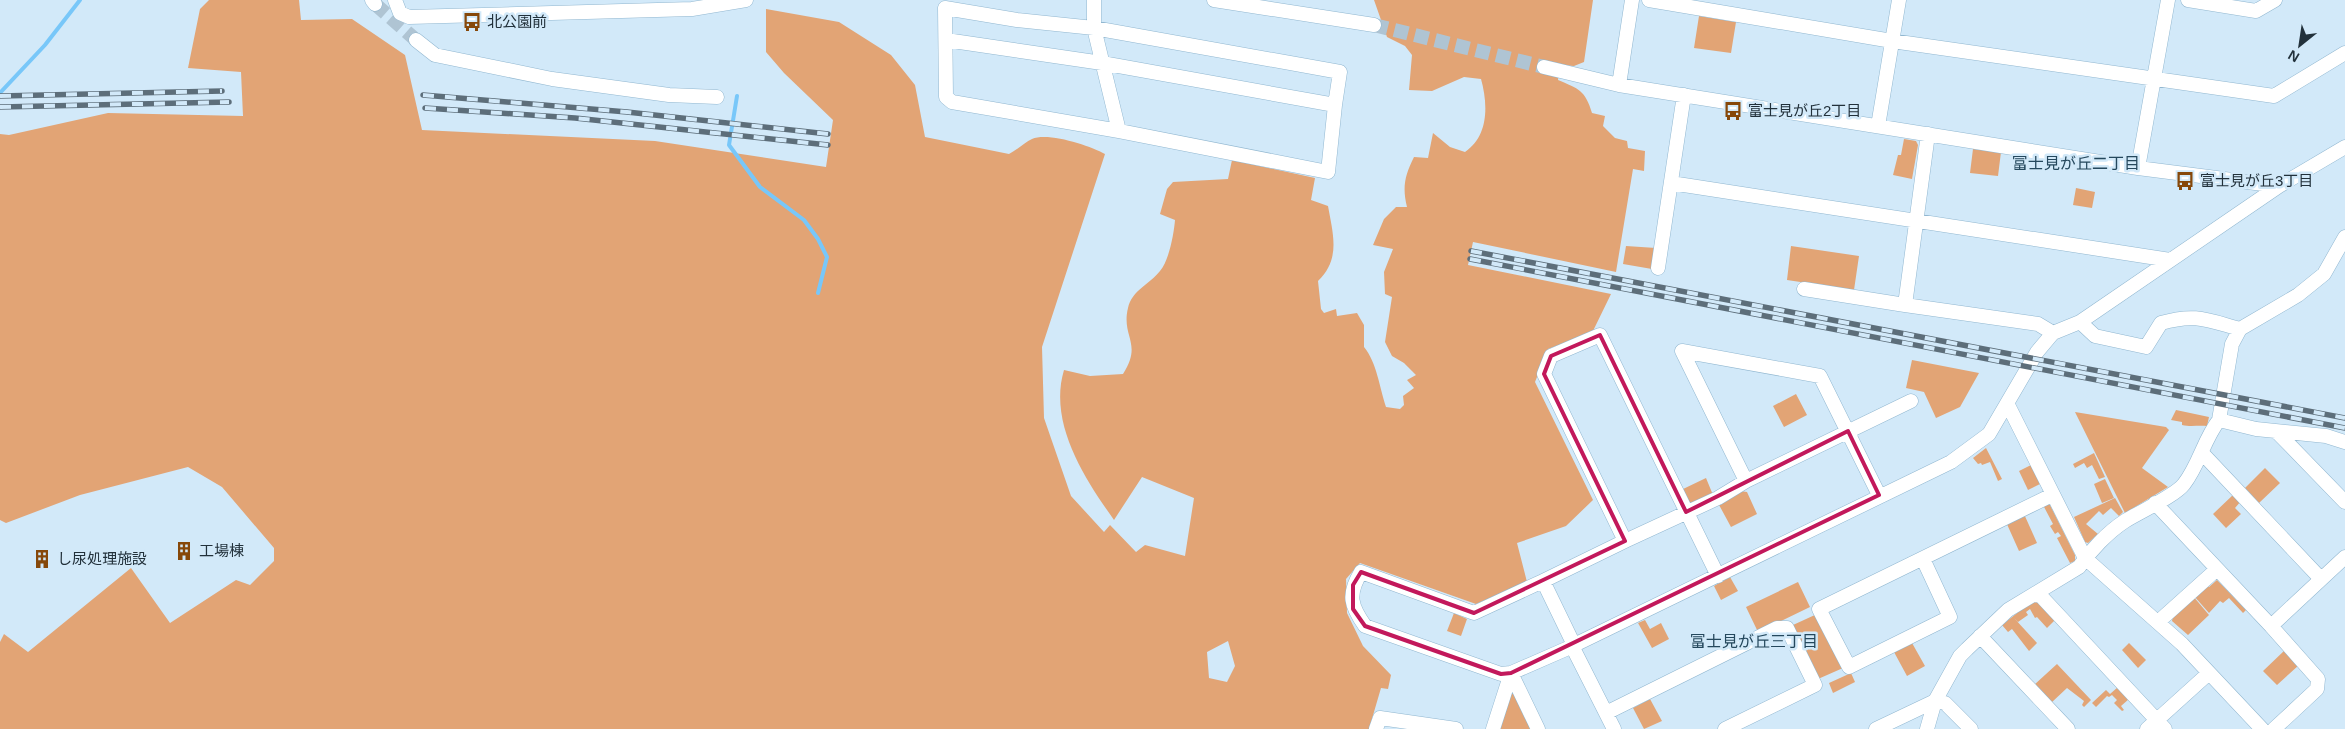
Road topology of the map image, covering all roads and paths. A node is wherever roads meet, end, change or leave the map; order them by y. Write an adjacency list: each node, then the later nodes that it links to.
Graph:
1 (395, 0): 2 (street)
2 (746, 0)
3 (1094, 0): 13 (street)
4 (1214, 0): 11 (street)
5 (1632, 0): 21 (street)
6 (1649, 0): 16 (street)
7 (1899, 0): 16 (street)
8 (2168, 0): 20 (street)
9 (2188, 0): 10 (street)
10 (2275, 0)
11 (1243, 2): 12 (street)
12 (1374, 25)
13 (1094, 28): 15 (street); 18 (street); 24 (street)
14 (416, 40): 23 (street)
15 (946, 40): 18 (street); 26 (street)
16 (1892, 41): 20 (street); 25 (street)
17 (2345, 53): 20 (street)
18 (1102, 63): 24 (street); 26 (street)
19 (1544, 66): 21 (street)
20 (2153, 79): 29 (street)
21 (1619, 85): 22 (street)
22 (1684, 95): 25 (street); 30 (street)
23 (717, 97)
24 (1335, 105): 26 (street)
25 (1878, 126): 27 (street)
26 (1119, 131)
27 (1928, 134): 29 (street); 32 (street)
28 (2345, 147): 31 (street)
29 (2138, 168): 31 (street)
30 (1671, 183): 32 (street); 35 (street)
31 (2280, 186): 34 (street)
32 (1917, 222): 34 (street); 37 (street)
33 (2345, 237): 39 (street)
34 (2170, 260): 38 (street)
35 (1658, 268)
36 (1804, 289): 37 (street)
37 (1905, 305): 40 (street)
38 (2080, 322): 39 (street); 40 (street)
39 (2240, 329): 43 (street)
40 (2053, 333): 42 (street)
41 (1911, 401): 44 (street)
42 (2008, 405): 49 (street); 50 (street)
43 (2218, 420): 45 (street); 47 (street)
44 (1848, 431): 48 (street); 48 (street); 50 (street)
45 (2277, 432): 46 (street); 51 (street)
46 (2345, 442)
47 (2202, 453): 52 (street); 60 (street)
48 (1746, 481): 53 (street)
49 (2052, 495): 56 (street); 57 (street)
50 (1878, 496): 59 (street)
51 (2345, 502)
52 (2155, 503): 57 (street); 58 (street)
53 (1686, 512): 54 (street); 54 (street); 59 (street)
54 (1625, 541): 61 (street)
55 (2345, 557): 60 (street)
56 (1923, 558): 56 (street)
57 (2085, 558): 62 (street); 63 (street)
58 (2216, 570): 63 (street); 64 (street)
59 (1718, 576): 66 (street)
60 (2321, 579): 64 (street)
61 (1543, 581): 66 (street); 67 (street)
62 (2038, 593): 65 (street); 71 (street)
63 (2158, 622): 68 (street)
64 (2271, 626): 83 (street)
65 (1980, 636): 69 (street); 81 (street)
66 (1571, 647): 67 (street); 70 (street)
67 (1511, 673): 74 (street); 75 (street)
68 (2209, 673): 71 (street); 82 (street)
69 (1935, 701): 78 (street); 79 (street); 80 (street)
70 (1606, 713): 76 (street); 77 (street)
71 (2156, 726)
72 (1376, 729): 73 (street)
73 (1456, 729)
74 (1493, 729)
75 (1538, 729)
76 (1614, 729)
77 (1725, 729)
78 (1876, 729)
79 (1928, 729)
80 (1971, 729)
81 (2068, 729)
82 (2262, 729)
83 (2274, 729)

